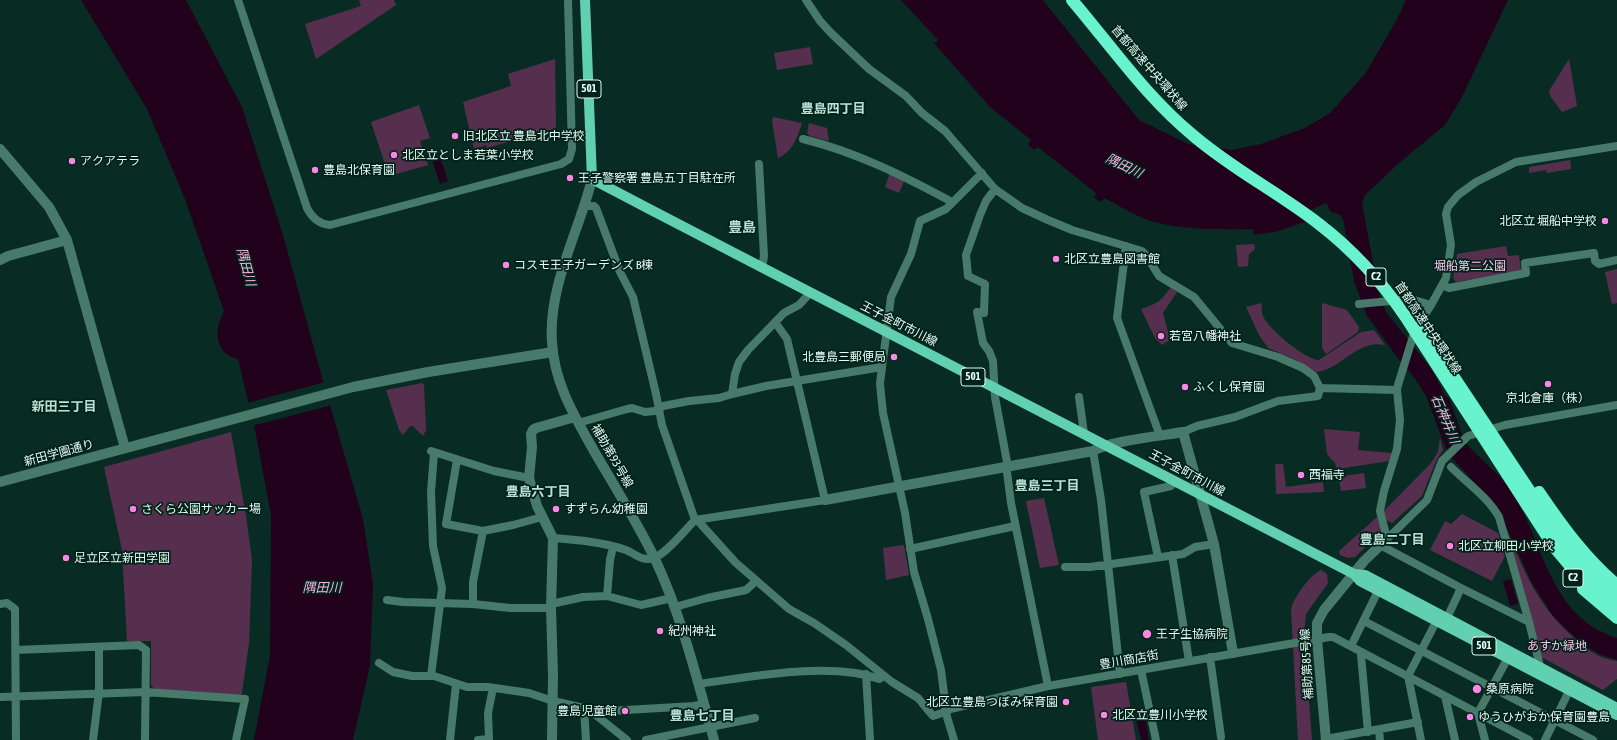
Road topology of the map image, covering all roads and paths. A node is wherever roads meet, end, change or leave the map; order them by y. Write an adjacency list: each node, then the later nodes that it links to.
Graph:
1 (238, 0): 2 (street)
2 (568, 0)
3 (585, 0): 12 (main road, 501)
4 (806, 0): 11 (street)
5 (1072, 0): 57 (highway, 首都高速中央環状線 / C2, bridge)
6 (1076, 0): 28 (highway, 首都高速中央環状線 / C2, bridge)
7 (803, 139): 14 (street)
8 (1617, 146): 21 (street)
9 (0, 149): 16 (street)
10 (759, 164): 20 (street)
11 (982, 173): 13 (street); 14 (street)
12 (592, 179): 15 (street, 補助第93号線); 20 (main road, 王子金町市川線 / 501)
13 (995, 190): 17 (street); 31 (street)
14 (952, 202): 26 (street)
15 (585, 206): 27 (street, 補助第93号線); 37 (street)
16 (66, 240): 18 (street); 43 (street)
17 (1126, 246): 32 (street); 41 (street)
18 (0, 260)
19 (1617, 260): 21 (street)
20 (762, 268): 22 (main road, 王子金町市川線 / 501)
21 (1442, 285): 24 (street)
22 (810, 293): 25 (street); 26 (main road, 王子金町市川線 / 501)
23 (1358, 304): 24 (street)
24 (1431, 305): 33 (street)
25 (775, 322): 30 (street); 34 (street)
26 (887, 333): 29 (street); 31 (main road, 王子金町市川線 / 501)
27 (553, 352): 38 (street, 補助第93号線); 43 (street, 新田学園通り)
28 (1441, 354): 71 (highway, C2, bridge); 75 (highway, 首都高速中央環状線 / C2, bridge)
29 (882, 367): 30 (street); 51 (street)
30 (796, 381): 34 (street); 53 (street)
31 (996, 388): 40 (main road, 王子金町市川線 / 501); 46 (street)
32 (1320, 388): 33 (street); 39 (street)
33 (1397, 388): 60 (street)
34 (732, 394): 37 (street)
35 (1079, 397): 40 (street)
36 (1617, 405): 60 (street)
37 (658, 409): 38 (street); 55 (street)
38 (577, 420): 48 (street); 66 (street, 補助第93号線)
39 (1183, 432): 41 (street); 52 (street)
40 (1084, 433): 42 (main road, 王子金町市川線 / 501)
41 (1160, 436): 42 (street)
42 (1109, 446): 44 (street); 50 (main road, 王子金町市川線 / 501)
43 (125, 448): 49 (street, 新田学園通り)
44 (1093, 451): 46 (street); 67 (street)
45 (457, 460): 48 (street); 58 (street); 77 (street)
46 (1007, 467): 51 (street); 56 (street)
47 (1451, 467): 87 (street)
48 (529, 478): 54 (street)
49 (0, 482)
50 (1175, 482): 52 (main road, 王子金町市川線 / 501); 65 (street)
51 (900, 487): 53 (street); 63 (street)
52 (1200, 494): 61 (street); 69 (main road, 王子金町市川線 / 501)
53 (825, 500): 55 (street)
54 (542, 517): 58 (street); 59 (street)
55 (694, 520): 66 (street); 70 (street)
56 (1015, 526): 63 (street); 108 (street)
57 (1541, 528): 82 (highway, 首都高速中央環状線 / C2, bridge); 84 (highway, C2, bridge)
58 (483, 531): 80 (street)
59 (553, 538): 62 (street); 81 (street)
60 (1383, 542): 69 (street, 補助第85号線); 72 (street)
61 (1214, 544): 64 (street); 94 (street)
62 (613, 547): 66 (street); 74 (street)
63 (910, 549): 121 (street)
64 (1172, 555): 65 (street); 97 (street)
65 (1158, 557): 67 (street)
66 (654, 558): 78 (street, 補助第93号線)
67 (1108, 564): 68 (street); 102 (street)
68 (1065, 567)
69 (1354, 574): 73 (main road, 王子金町市川線 / 501); 83 (main road, 王子金町市川線 / 501); 88 (street, 補助第85号線)
70 (756, 581): 78 (street); 104 (street)
71 (1617, 585)
72 (1461, 588): 83 (street); 87 (street)
73 (1378, 590): 85 (street); 86 (main road, 王子金町市川線 / 501)
74 (607, 596): 78 (street); 81 (street)
75 (1617, 597)
76 (387, 600): 77 (street)
77 (440, 602): 80 (street); 103 (street)
78 (674, 603): 107 (street, 補助第93号線)
79 (0, 604): 91 (street)
80 (473, 604): 81 (street)
81 (551, 606): 117 (street)
82 (1617, 610)
83 (1447, 618): 95 (main road, 王子金町市川線 / 501)
84 (1617, 618)
85 (1364, 622): 89 (street); 93 (street)
86 (1436, 622): 93 (street); 95 (main road, 王子金町市川線 / 501)
87 (1529, 622): 99 (street)
88 (1317, 639): 89 (street, 豊川商店街); 94 (street, 豊川商店街); 131 (street, 補助第85号線)
89 (1352, 646): 92 (street, 豊川商店街)
90 (99, 647): 91 (street); 112 (street); 113 (street)
91 (16, 650): 114 (street)
92 (1362, 652): 105 (street, 豊川商店街); 129 (street)
93 (1421, 652): 105 (street); 110 (street)
94 (1233, 653): 96 (street, 豊川商店街)
95 (1509, 654): 99 (main road, 王子金町市川線 / 501); 110 (street); 111 (main road, 王子金町市川線 / 501)
96 (1210, 657): 97 (street, 豊川商店街); 130 (street)
97 (1189, 661): 100 (street, 豊川商店街)
98 (379, 663): 103 (street)
99 (1540, 666): 119 (main road, 王子金町市川線 / 501)
100 (1141, 670): 102 (street, 豊川商店街); 145 (street)
101 (866, 674): 104 (street); 107 (street); 143 (street)
102 (1120, 674): 108 (street, 豊川商店街)
103 (431, 676): 106 (street)
104 (884, 676): 121 (street, 豊川商店街)
105 (1408, 676): 115 (street, 豊川商店街); 126 (street)
106 (456, 684): 109 (street); 136 (street)
107 (698, 684): 118 (street, 補助第93号線)
108 (1048, 686): 121 (street, 豊川商店街)
109 (493, 688): 117 (street); 137 (street)
110 (1492, 688): 122 (street); 125 (street)
111 (1569, 691): 123 (main road, 王子金町市川線 / 501); 125 (street)
112 (99, 692): 113 (street); 114 (street); 133 (street)
113 (146, 692): 134 (street); 135 (street)
114 (16, 696): 116 (street); 132 (street)
115 (1445, 696): 122 (street, 豊川商店街); 148 (street)
116 (0, 697)
117 (553, 701): 120 (street); 138 (street)
118 (704, 704): 120 (street); 127 (street, 補助第93号線)
119 (1617, 708)
120 (588, 710): 139 (street); 140 (street)
121 (946, 710): 144 (street)
122 (1478, 713): 149 (street); 150 (street, 豊川商店街)
123 (1617, 715)
124 (755, 718): 127 (street)
125 (1554, 720): 151 (street); 152 (street)
126 (1418, 722): 128 (street); 147 (street)
127 (710, 728): 141 (street); 142 (street, 補助第93号線)
128 (1379, 730): 129 (street); 146 (street)
129 (1368, 732): 131 (street)
130 (1221, 737)
131 (1326, 739)
132 (16, 740)
133 (93, 740)
134 (145, 740)
135 (236, 740)
136 (450, 740)
137 (478, 740)
138 (552, 740)
139 (586, 740)
140 (627, 740)
141 (646, 740)
142 (714, 740)
143 (870, 740)
144 (954, 740)
145 (1156, 740)
146 (1380, 740)
147 (1421, 740)
148 (1455, 740)
149 (1485, 740)
150 (1529, 740)
151 (1545, 740)
152 (1593, 740)

